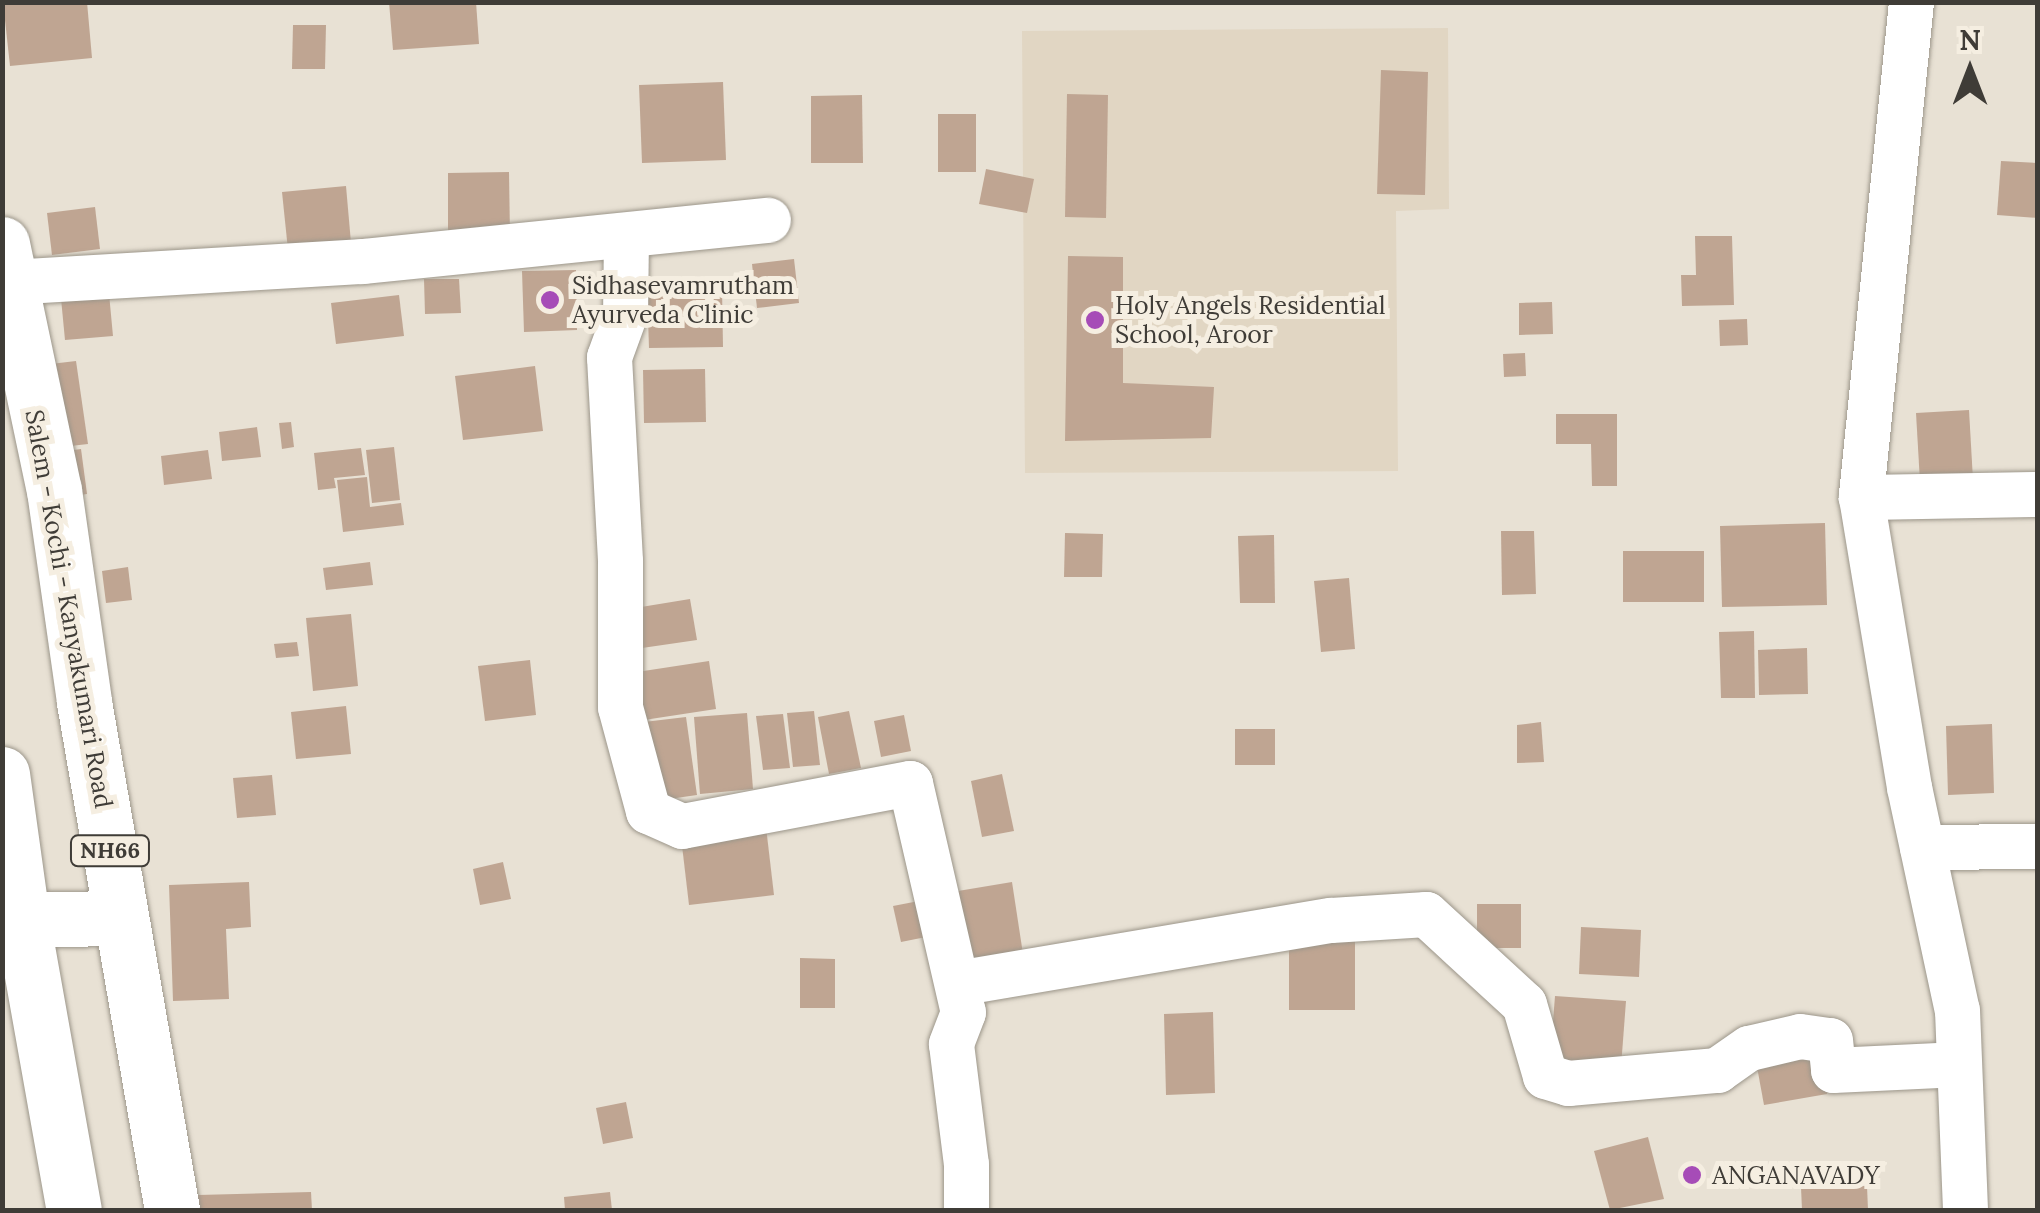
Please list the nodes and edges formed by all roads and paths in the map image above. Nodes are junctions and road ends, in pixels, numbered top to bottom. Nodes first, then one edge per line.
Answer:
1 (1911, 2) edge
2 (768, 220) dead end
3 (626, 235) junction
4 (5, 263) edge
5 (2038, 494) edge
6 (1861, 497) junction
7 (2, 774) edge
8 (2038, 846) edge
9 (1922, 847) junction
10 (121, 918) junction
11 (12, 919) edge
12 (957, 983) junction
13 (1959, 1064) junction
14 (74, 1210) edge
15 (172, 1210) edge
16 (966, 1210) edge
17 (1965, 1210) edge

1 - 6 street
2 - 3 street
3 - 4 street
3 - 12 street
4 - 10 main road, Salem - Kochi - Kanyakumari Road / NH66
5 - 6 street
6 - 9 street
7 - 11 main road
8 - 9 street
9 - 13 street
10 - 11 main road
10 - 15 main road, Salem - Kochi - Kanyakumari Road / NH66
11 - 14 main road
12 - 13 street
12 - 16 street
13 - 17 street

